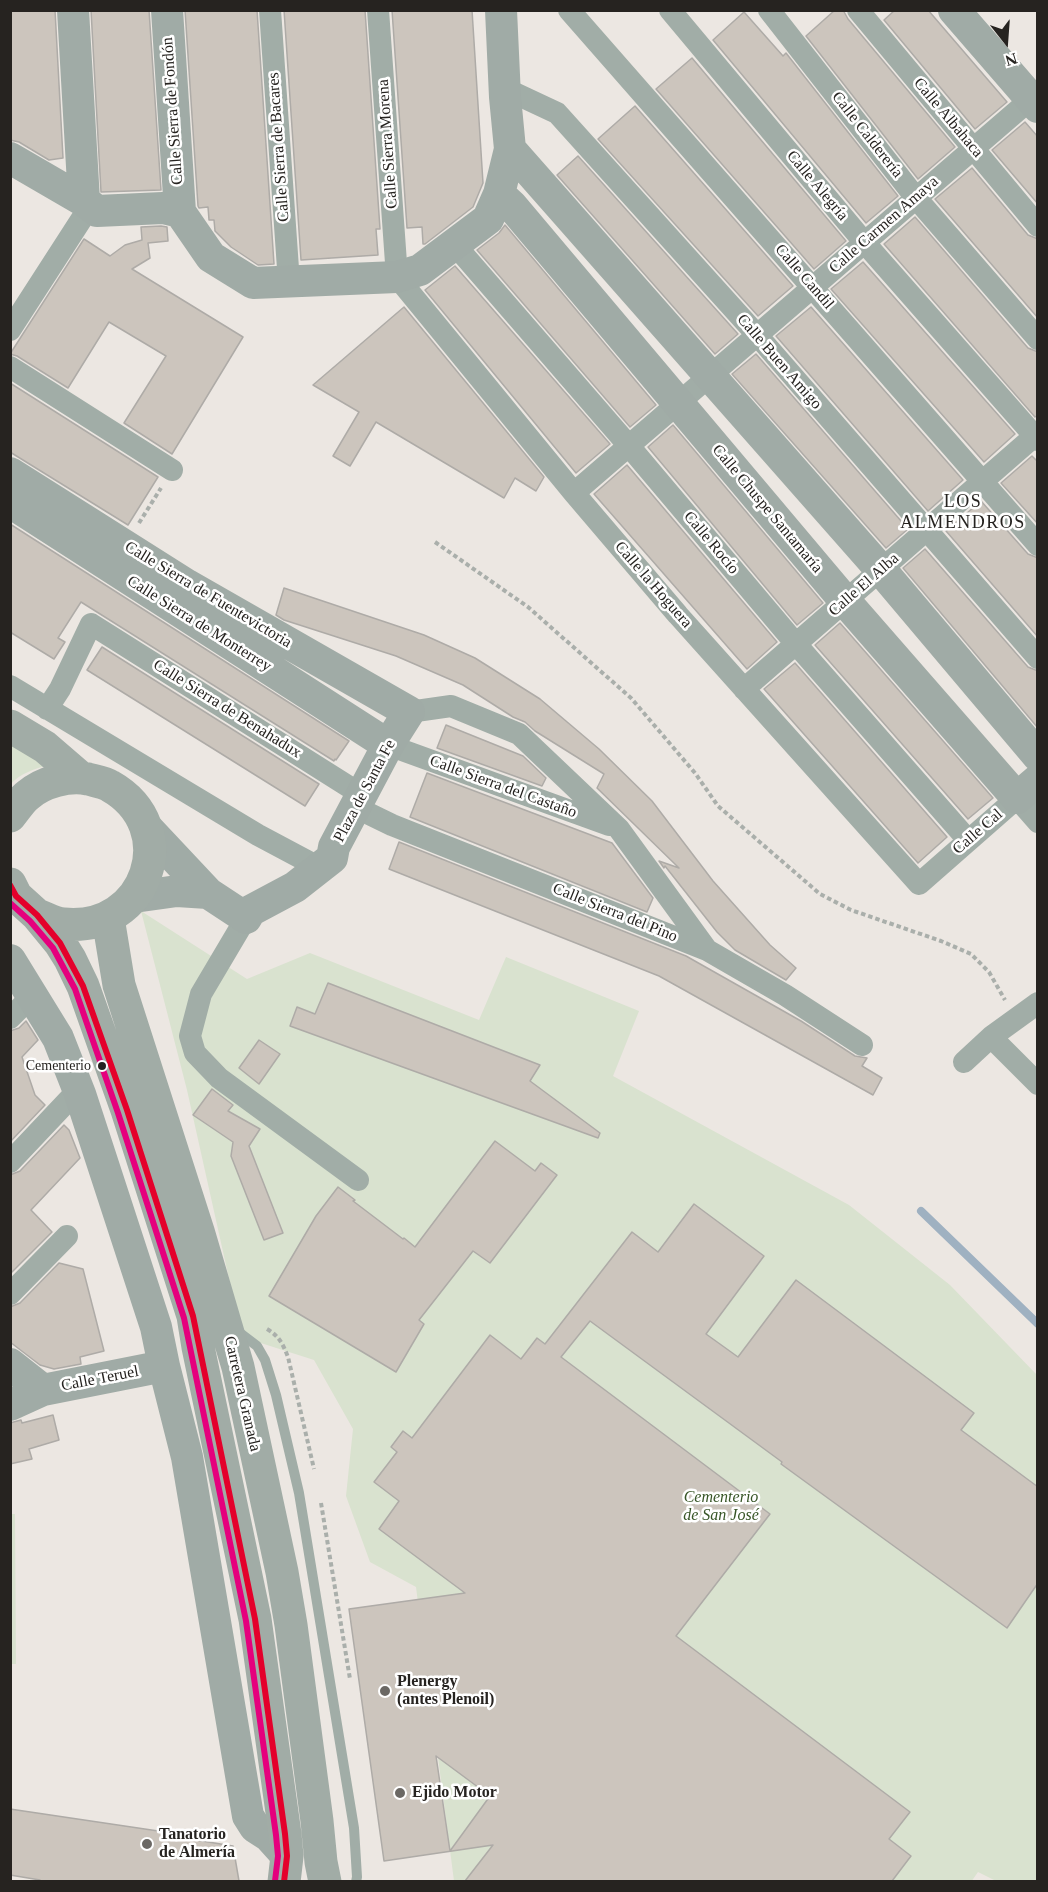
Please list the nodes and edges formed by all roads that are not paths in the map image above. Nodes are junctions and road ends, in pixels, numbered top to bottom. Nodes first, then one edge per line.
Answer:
1 (73, 10) edge
2 (166, 10) edge
3 (270, 10) edge
4 (378, 10) edge
5 (501, 10) edge
6 (569, 10) edge
7 (670, 10) edge
8 (769, 10) edge
9 (858, 10) edge
10 (954, 10) edge
11 (506, 97) junction
12 (1034, 103) edge
13 (510, 149) junction
14 (973, 149) junction
15 (10, 158) edge
16 (499, 194) junction
17 (916, 198) junction
18 (87, 203) junction
19 (180, 212) junction
20 (1038, 226) edge
21 (864, 242) junction
22 (455, 245) junction
23 (397, 277) junction
24 (289, 283) junction
25 (813, 287) junction
26 (10, 330) edge
27 (757, 335) junction
28 (1038, 339) edge
29 (10, 367) edge
30 (710, 376) junction
31 (678, 403) junction
32 (1036, 436) edge
33 (629, 446) junction
34 (172, 470) road end
35 (10, 474) edge
36 (982, 482) junction
37 (574, 493) junction
38 (10, 502) edge
39 (927, 530) junction
40 (1038, 545) edge
41 (881, 570) junction
42 (844, 601) junction
43 (796, 644) junction
44 (1038, 658) edge
45 (10, 686) edge
46 (744, 689) junction
47 (47, 709) junction
48 (409, 711) junction
49 (10, 726) edge
50 (388, 745) junction
51 (1038, 756) edge
52 (81, 778) junction
53 (1027, 789) edge
54 (359, 801) junction
55 (10, 816) edge
56 (1038, 822) edge
57 (146, 827) junction
58 (619, 829) junction
59 (968, 840) junction
60 (320, 868) junction
61 (10, 884) edge
62 (919, 884) joint
63 (208, 893) junction
64 (134, 897) junction
65 (37, 915) junction
66 (108, 918) junction
67 (246, 918) junction
68 (707, 950) junction
69 (10, 960) edge
70 (33, 995) junction
71 (1038, 1003) edge
72 (10, 1018) edge
73 (991, 1037) junction
74 (862, 1045) dead end
75 (964, 1062) dead end
76 (1038, 1084) edge
77 (78, 1090) junction
78 (10, 1162) edge
79 (358, 1180) dead end
80 (68, 1236) dead end
81 (10, 1294) edge
82 (224, 1320) junction
83 (10, 1364) edge
84 (164, 1366) junction
85 (43, 1390) junction
86 (10, 1405) edge
87 (285, 1869) edge
88 (325, 1881) edge
89 (356, 1881) edge

1 - 18 street
2 - 19 street, Calle Sierra de Fondón
3 - 24 street, Calle Sierra de Bacares
4 - 23 street, Calle Sierra Morena
5 - 11 street
6 - 25 street, Calle Candil
7 - 21 street, Calle Alegría
8 - 17 street, Calle Calderería
9 - 14 street, Calle Albahaca
10 - 12 street
11 - 13 street
11 - 27 street, Calle Buen Amigo
12 - 14 street, Calle Carmen Amaya
13 - 16 street
13 - 30 street
14 - 17 street, Calle Carmen Amaya
14 - 20 street, Calle Albahaca
15 - 18 street
16 - 22 street
16 - 31 street, Calle Chuspe Santamaría
17 - 21 street, Calle Carmen Amaya
17 - 28 street, Calle Calderería
18 - 19 street
18 - 26 street
19 - 24 street
21 - 25 street, Calle Carmen Amaya
21 - 32 street, Calle Alegría
22 - 23 street
22 - 33 street, Calle Rocío
23 - 24 street
23 - 37 street, Calle la Hoguera
25 - 27 street, Calle Carmen Amaya
25 - 36 street, Calle Candil
27 - 30 street, Calle Carmen Amaya
27 - 39 street, Calle Buen Amigo
29 - 34 street
30 - 31 street, Calle Carmen Amaya
30 - 41 street
31 - 33 street, Calle Carmen Amaya
31 - 42 street, Calle Chuspe Santamaría
32 - 36 street, Calle El Alba
33 - 37 street, Calle Carmen Amaya
33 - 43 street, Calle Rocío
35 - 48 street, Calle Sierra de Fuentevictoria
36 - 39 street, Calle El Alba
36 - 40 street, Calle Candil
37 - 46 street, Calle la Hoguera
38 - 50 street, Calle Sierra de Monterrey
39 - 41 street, Calle El Alba
39 - 44 street, Calle Buen Amigo
41 - 42 street, Calle El Alba
41 - 51 street
42 - 43 street, Calle El Alba
42 - 53 street, Calle Chuspe Santamaría
43 - 46 street, Calle El Alba
43 - 59 street, Calle Rocío
45 - 47 street
46 - 62 street, Calle la Hoguera
47 - 54 street, Calle Sierra de Benahadux
47 - 60 street
48 - 50 street, Plaza de Santa Fe
48 - 58 street
49 - 52 main road, Carretera Granada
50 - 54 street, Plaza de Santa Fe
50 - 58 street, Calle Sierra del Castaño
52 - 55 main road, Carretera Granada
52 - 57 main road, Carretera Granada
53 - 56 street, Calle Chuspe Santamaría
53 - 59 street, Calle Cal
54 - 60 street, Plaza de Santa Fe
54 - 68 street, Calle Sierra del Pino
57 - 63 street
57 - 64 main road, Carretera Granada
58 - 68 street
59 - 62 street, Calle Cal
60 - 67 street, Plaza de Santa Fe
61 - 65 main road, Carretera Granada
63 - 64 street
63 - 67 street
64 - 66 main road, Carretera Granada
65 - 66 main road, Carretera Granada
65 - 87 main road, Carretera Granada
66 - 82 main road, Carretera Granada
67 - 79 street
68 - 74 street, Calle Sierra del Pino
69 - 70 street, Carretera Granada
70 - 72 street
70 - 77 street, Carretera Granada
71 - 73 street
73 - 75 street
73 - 76 street
77 - 78 street
77 - 84 street, Carretera Granada
80 - 81 street
82 - 88 main road, Carretera Granada
82 - 89 lane
83 - 85 street, Calle Teruel
84 - 85 street, Calle Teruel
84 - 87 street, Carretera Granada
85 - 86 street

